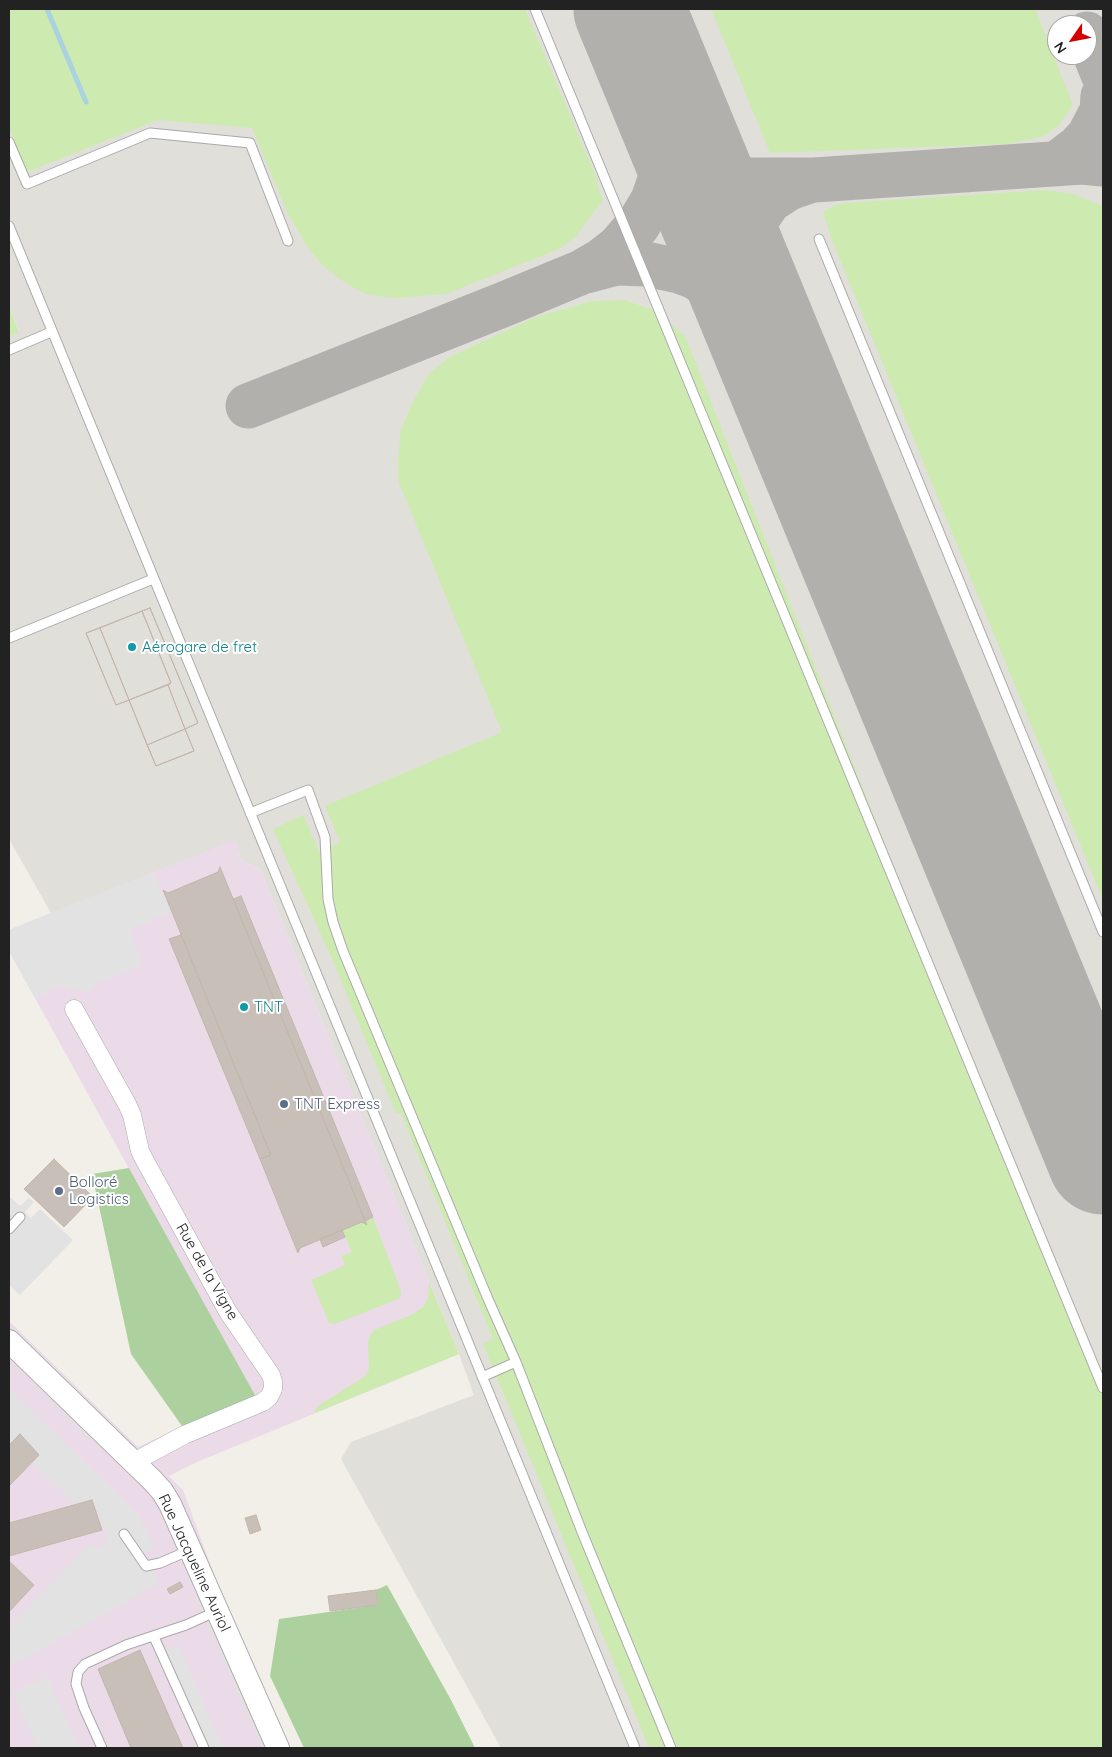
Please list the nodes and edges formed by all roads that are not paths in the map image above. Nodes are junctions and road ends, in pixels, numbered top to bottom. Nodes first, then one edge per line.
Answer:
1 (536, 9) edge
2 (9, 142) edge
3 (9, 226) edge
4 (818, 239) dead end
5 (288, 240) dead end
6 (51, 332) junction
7 (9, 350) edge
8 (153, 579) junction
9 (9, 638) edge
10 (250, 813) junction
11 (1103, 932) edge
12 (74, 1008) dead end
13 (20, 1217) dead end
14 (9, 1229) edge
15 (14, 1349) edge
16 (516, 1362) junction
17 (482, 1377) junction
18 (1103, 1388) edge
19 (134, 1462) junction
20 (124, 1534) dead end
21 (190, 1550) junction
22 (217, 1611) junction
23 (154, 1636) junction
24 (102, 1748) edge
25 (204, 1748) edge
26 (278, 1748) edge
27 (635, 1748) edge
28 (670, 1748) edge

1 - 18 lane
2 - 5 lane
3 - 6 lane
4 - 11 lane
6 - 7 lane
6 - 8 lane
8 - 9 lane
8 - 10 lane
10 - 16 lane
10 - 17 lane
12 - 19 street, Rue de la Vigne
13 - 14 lane
15 - 19 street, Rue Jacqueline Auriol
16 - 17 lane
16 - 28 lane
17 - 27 lane
19 - 21 street, Rue Jacqueline Auriol
20 - 21 lane
21 - 22 street, Rue Jacqueline Auriol
22 - 23 lane
22 - 26 street, Rue Jacqueline Auriol
23 - 24 lane
23 - 25 lane

